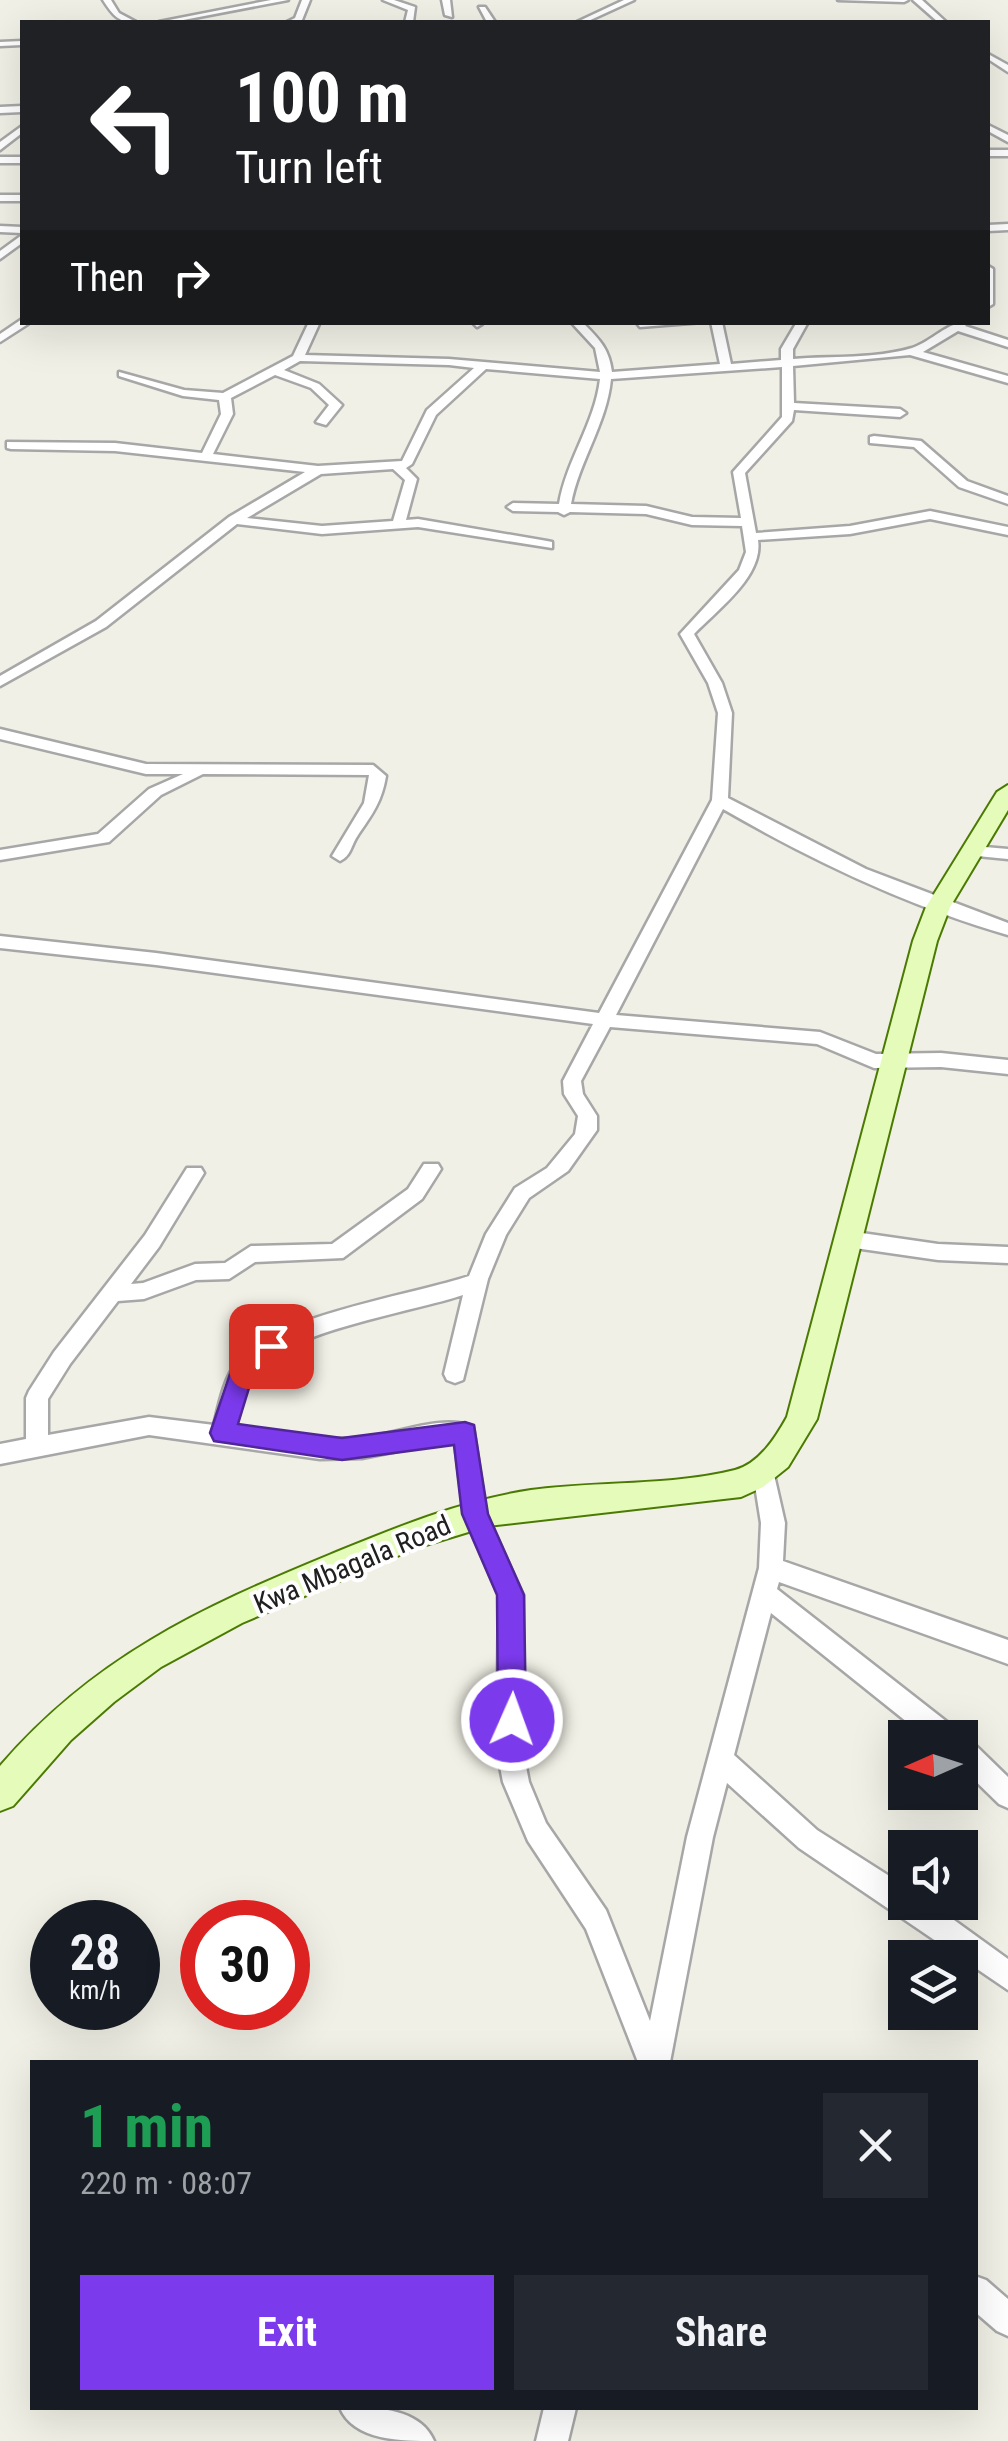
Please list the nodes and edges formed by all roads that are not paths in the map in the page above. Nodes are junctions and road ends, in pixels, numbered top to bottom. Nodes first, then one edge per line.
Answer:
1 (107, 0) edge
2 (284, 0) edge
3 (386, 0) edge
4 (446, 0) edge
5 (630, 0) edge
6 (842, 0) edge
7 (904, 0) edge
8 (917, 0) edge
9 (200, 3) dead end
10 (244, 7) junction
11 (482, 9) dead end
12 (448, 16) dead end
13 (127, 20) edge
14 (174, 20) edge
15 (409, 20) edge
16 (490, 20) edge
17 (585, 20) edge
18 (940, 20) edge
19 (20, 131) edge
20 (0, 147) edge
21 (20, 236) edge
22 (0, 256) edge
23 (314, 325) edge
24 (579, 325) edge
25 (717, 325) edge
26 (801, 325) edge
27 (961, 325) edge
28 (1008, 344) edge
29 (911, 352) junction
30 (298, 358) junction
31 (788, 362) junction
32 (482, 366) junction
33 (726, 366) junction
34 (280, 372) junction
35 (123, 374) dead end
36 (607, 376) junction
37 (1008, 380) edge
38 (224, 397) junction
39 (789, 406) junction
40 (900, 413) dead end
41 (322, 422) dead end
42 (874, 440) dead end
43 (12, 445) dead end
44 (207, 455) junction
45 (399, 468) junction
46 (318, 470) junction
47 (1008, 500) edge
48 (512, 507) dead end
49 (564, 512) junction
50 (234, 520) junction
51 (399, 522) junction
52 (750, 530) junction
53 (1008, 531) edge
54 (547, 545) dead end
55 (0, 682) edge
56 (0, 734) edge
57 (200, 772) junction
58 (1008, 792) edge
59 (720, 800) junction
60 (973, 850) junction
61 (1008, 854) edge
62 (0, 855) edge
63 (340, 856) dead end
64 (938, 907) junction
65 (1008, 929) edge
66 (0, 942) edge
67 (606, 1020) junction
68 (895, 1058) junction
69 (1008, 1067) edge
70 (431, 1169) dead end
71 (194, 1173) dead end
72 (848, 1239) junction
73 (1008, 1255) edge
74 (477, 1282) junction
75 (114, 1293) junction
76 (455, 1374) dead end
77 (222, 1433) junction
78 (37, 1445) junction
79 (0, 1454) edge
80 (764, 1472) junction
81 (475, 1514) junction
82 (767, 1580) junction
83 (1008, 1652) edge
84 (926, 1720) edge
85 (719, 1758) junction
86 (978, 1766) edge
87 (0, 1793) edge
88 (1008, 1795) edge
89 (888, 1891) edge
90 (930, 1920) edge
91 (1008, 1976) edge
92 (653, 2060) edge
93 (654, 2060) edge
94 (978, 2294) edge
95 (1008, 2320) edge
96 (360, 2410) edge
97 (560, 2410) edge
98 (418, 2441) edge
99 (552, 2441) edge

1 - 13 street
2 - 10 street
3 - 15 street
4 - 12 street
5 - 17 street
6 - 7 street
8 - 18 street
9 - 10 street
10 - 14 street
11 - 16 street
19 - 20 street
21 - 22 street
23 - 30 street
24 - 36 street
25 - 33 street
26 - 31 street
27 - 28 street
27 - 29 street
29 - 31 street
29 - 37 street
30 - 32 street
30 - 34 street
31 - 33 street
31 - 39 street
32 - 36 street
32 - 45 street
33 - 36 street
34 - 38 street
34 - 41 street
35 - 38 street
36 - 49 street
38 - 44 street
39 - 40 street
39 - 52 street
42 - 47 street
43 - 44 street
44 - 46 street
45 - 46 street
45 - 51 street
46 - 50 street
48 - 49 street
49 - 52 street
50 - 51 street
50 - 55 street
51 - 54 street
52 - 53 street
52 - 59 street
56 - 57 street
57 - 62 street
57 - 63 street
58 - 60 street
59 - 64 street
59 - 67 street
60 - 61 street
60 - 64 street
64 - 65 street
64 - 68 street
66 - 67 street
67 - 68 street
67 - 74 street
68 - 69 street
68 - 72 street
70 - 75 street
71 - 75 street
72 - 73 street
72 - 80 street
74 - 76 street
74 - 77 street
75 - 78 street
77 - 78 street
77 - 81 street
78 - 79 street
80 - 81 street, Kwa Mbagala Road
80 - 82 street
81 - 87 street, Kwa Mbagala Road
81 - 92 street
82 - 83 street
82 - 84 street
82 - 85 street
85 - 89 street
85 - 93 street
86 - 88 street
90 - 91 street
94 - 95 street
96 - 98 street
97 - 99 street

